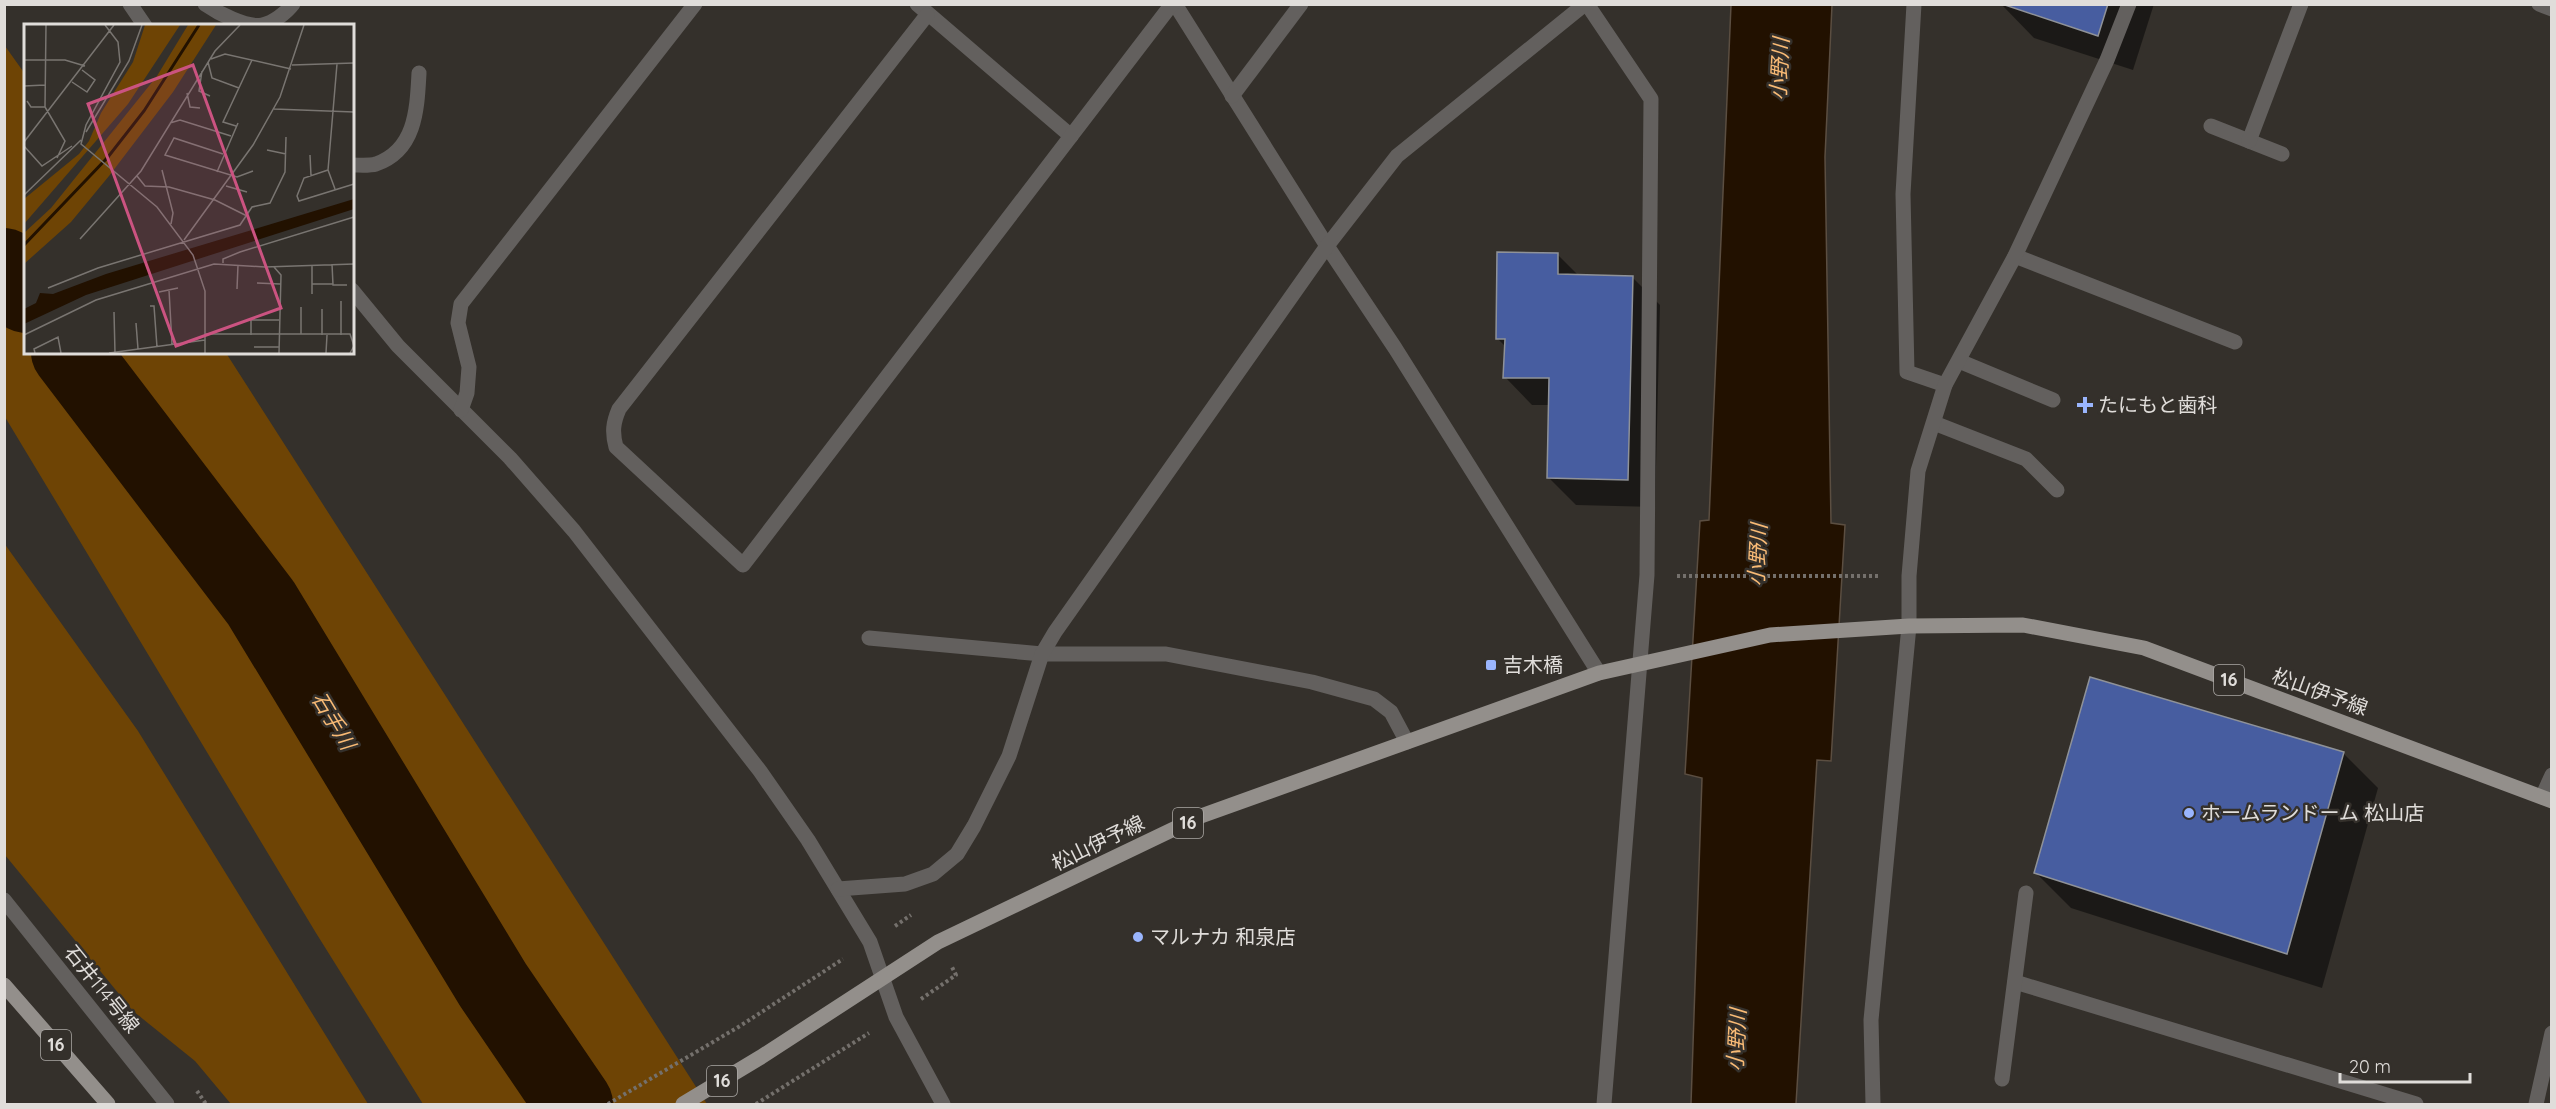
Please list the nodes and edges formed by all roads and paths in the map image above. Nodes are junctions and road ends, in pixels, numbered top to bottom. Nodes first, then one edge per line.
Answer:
1 (130, 4) edge
2 (205, 4) edge
3 (293, 4) edge
4 (695, 4) edge
5 (1174, 4) edge
6 (1301, 4) edge
7 (1586, 4) edge
8 (1914, 4) edge
9 (2128, 4) edge
10 (2301, 4) edge
11 (2539, 4) edge
12 (2552, 9) edge
13 (922, 10) edge
14 (144, 24) edge
15 (254, 24) edge
16 (264, 24) edge
17 (419, 73) dead end
18 (1232, 96) junction
19 (2211, 126) dead end
20 (1071, 136) junction
21 (2249, 141) junction
22 (2282, 154) dead end
23 (354, 165) edge
24 (1327, 246) junction
25 (2015, 256) junction
26 (354, 292) edge
27 (2235, 342) dead end
28 (1959, 361) junction
29 (1945, 385) junction
30 (2053, 400) dead end
31 (461, 410) junction
32 (1934, 423) junction
33 (2057, 490) dead end
34 (1668, 576) dead end
35 (1881, 576) dead end
36 (1909, 626) junction
37 (869, 638) dead end
38 (1042, 654) junction
39 (1644, 662) junction
40 (1599, 673) junction
41 (1407, 742) junction
42 (2552, 775) edge
43 (2547, 799) edge
44 (838, 889) junction
45 (2026, 893) dead end
46 (4, 900) edge
47 (919, 909) dead end
48 (870, 942) junction
49 (882, 980) junction
50 (2014, 982) junction
51 (4, 985) edge
52 (2552, 1032) edge
53 (2002, 1079) dead end
54 (783, 1088) dead end
55 (108, 1104) edge
56 (167, 1104) edge
57 (608, 1104) edge
58 (683, 1104) edge
59 (756, 1104) edge
60 (943, 1104) edge
61 (1604, 1104) edge
62 (1873, 1104) edge
63 (2415, 1104) edge
64 (2536, 1104) edge

1 - 14 street
2 - 15 street
3 - 16 street
4 - 31 street
5 - 18 street
5 - 20 street
6 - 18 street
7 - 24 street
7 - 39 street
8 - 29 street
9 - 25 street
10 - 21 street
11 - 12 street
13 - 20 street
13 - 20 street
17 - 23 street
18 - 24 street
19 - 21 street
21 - 22 street
24 - 38 street
24 - 40 street
25 - 27 street
25 - 28 street
26 - 31 street
28 - 29 street
28 - 30 street
29 - 32 street
31 - 44 street
32 - 33 street
32 - 36 street
34 - 35 path
36 - 39 main road, 松山伊予線 / 16
36 - 43 main road, 松山伊予線 / 16
36 - 62 street
37 - 38 street
38 - 41 street
38 - 44 street
39 - 40 main road, 松山伊予線 / 16
39 - 61 street
40 - 41 main road, 松山伊予線 / 16
41 - 49 main road, 松山伊予線 / 16
42 - 43 street
44 - 48 street
45 - 50 street
46 - 56 street, 石井114号線
47 - 48 path
48 - 49 street
48 - 57 path
49 - 58 main road, 松山伊予線 / 16
49 - 60 street
50 - 53 street
50 - 63 street
51 - 55 main road, 16
52 - 64 street
54 - 59 path

